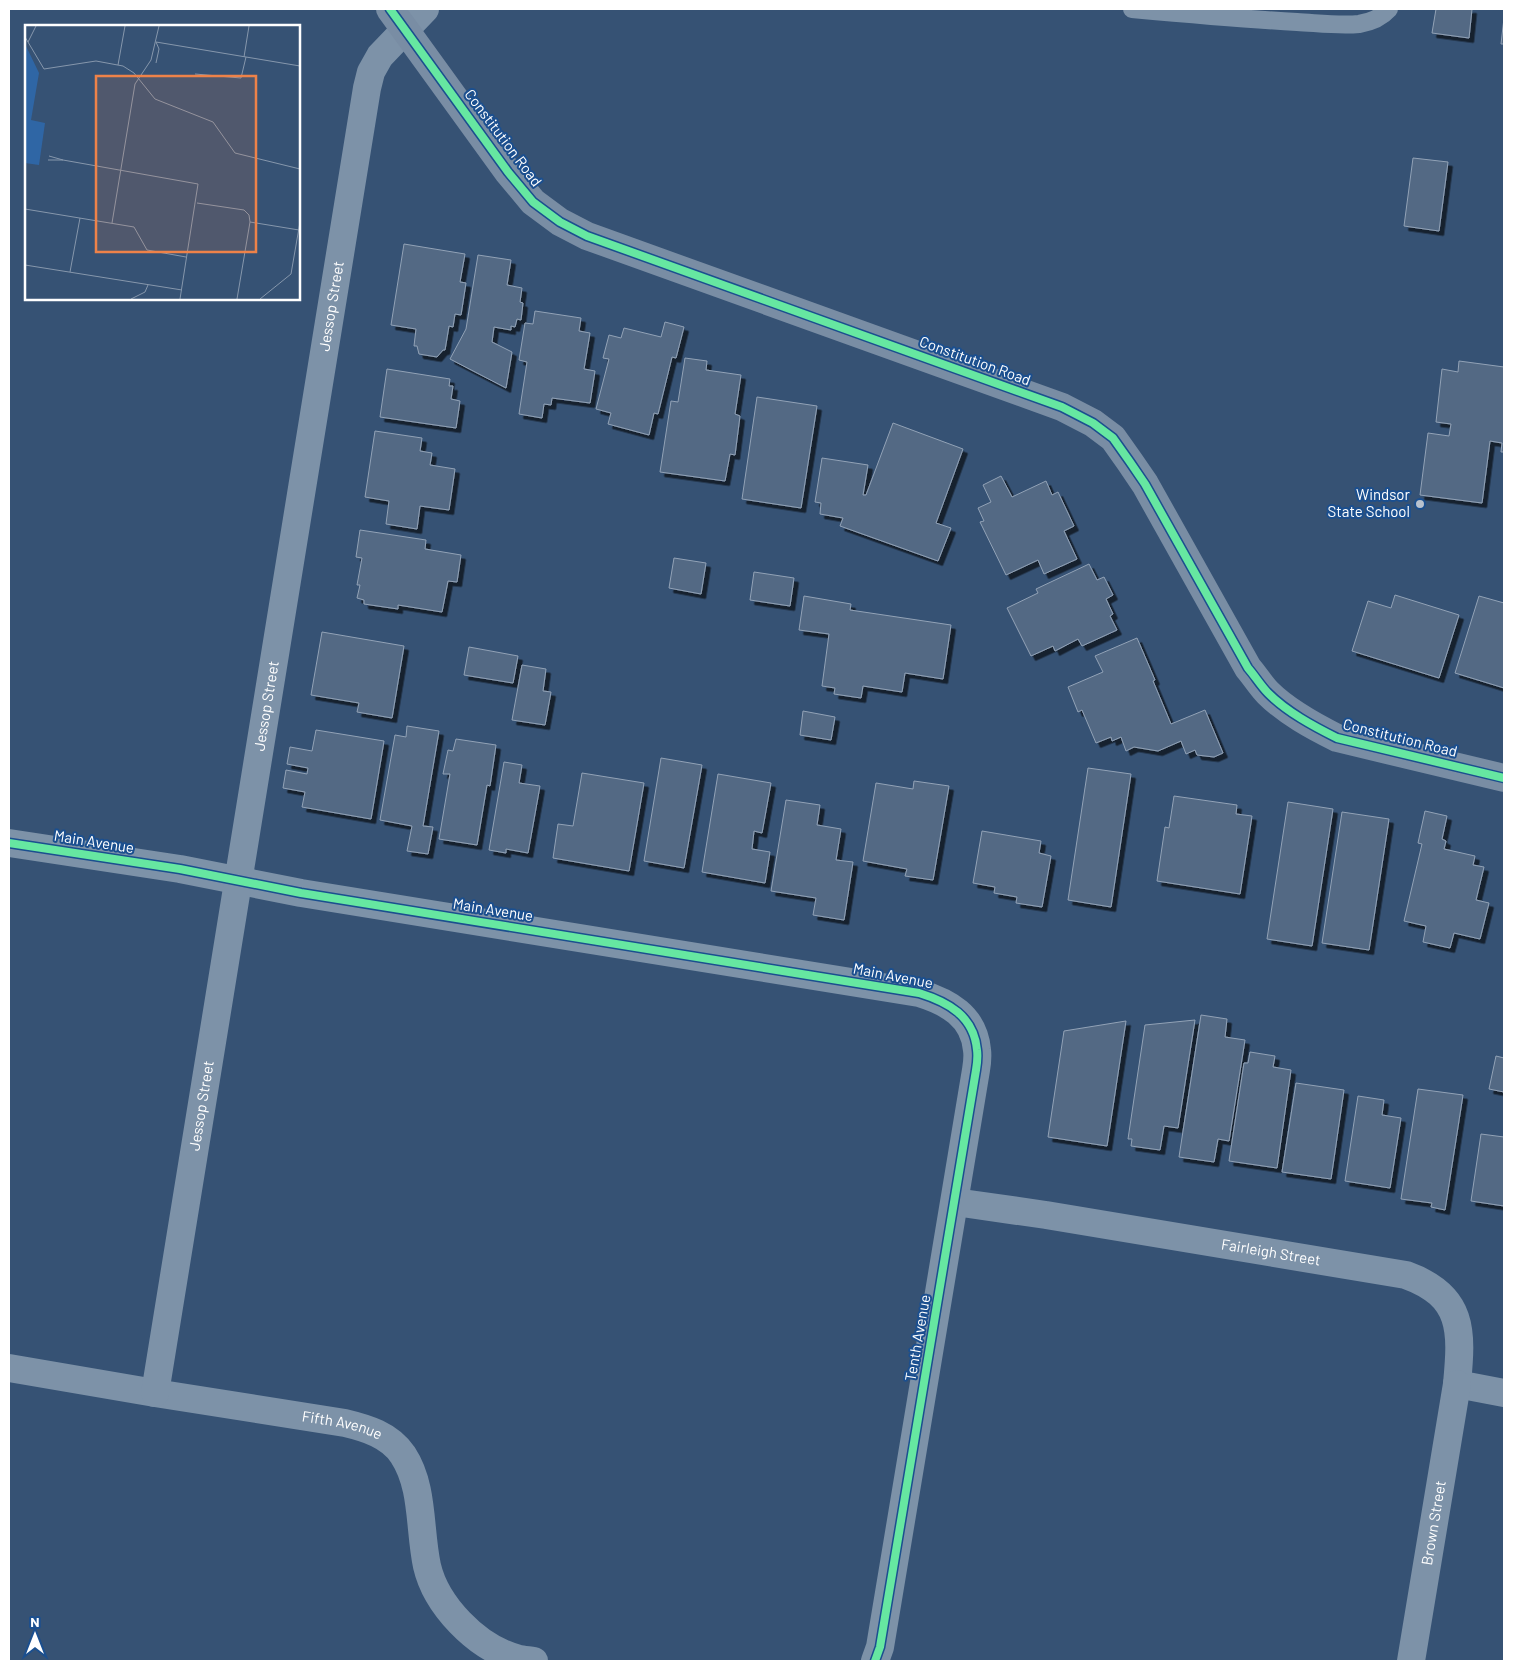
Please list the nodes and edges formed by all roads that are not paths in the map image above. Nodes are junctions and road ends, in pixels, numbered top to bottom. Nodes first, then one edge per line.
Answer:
1 (425, 9) edge
2 (1132, 9) edge
3 (1389, 9) edge
4 (398, 19) edge
5 (1504, 778) edge
6 (9, 843) edge
7 (239, 881) junction
8 (967, 1020) joint
9 (955, 1202) junction
10 (9, 1368) edge
11 (1457, 1384) junction
12 (155, 1393) junction
13 (1504, 1393) edge
14 (534, 1661) edge
15 (875, 1661) edge
16 (1411, 1661) edge

1 - 4 street, Jessop Street
2 - 3 lane
4 - 5 street, Constitution Road
4 - 7 street, Jessop Street
6 - 7 street, Main Avenue
7 - 8 street, Main Avenue
7 - 12 street, Jessop Street
8 - 9 street, Tenth Avenue
9 - 11 street, Fairleigh Street
9 - 15 street, Tenth Avenue
10 - 12 street, Fifth Avenue
11 - 13 street
11 - 16 street, Brown Street
12 - 14 street, Fifth Avenue

